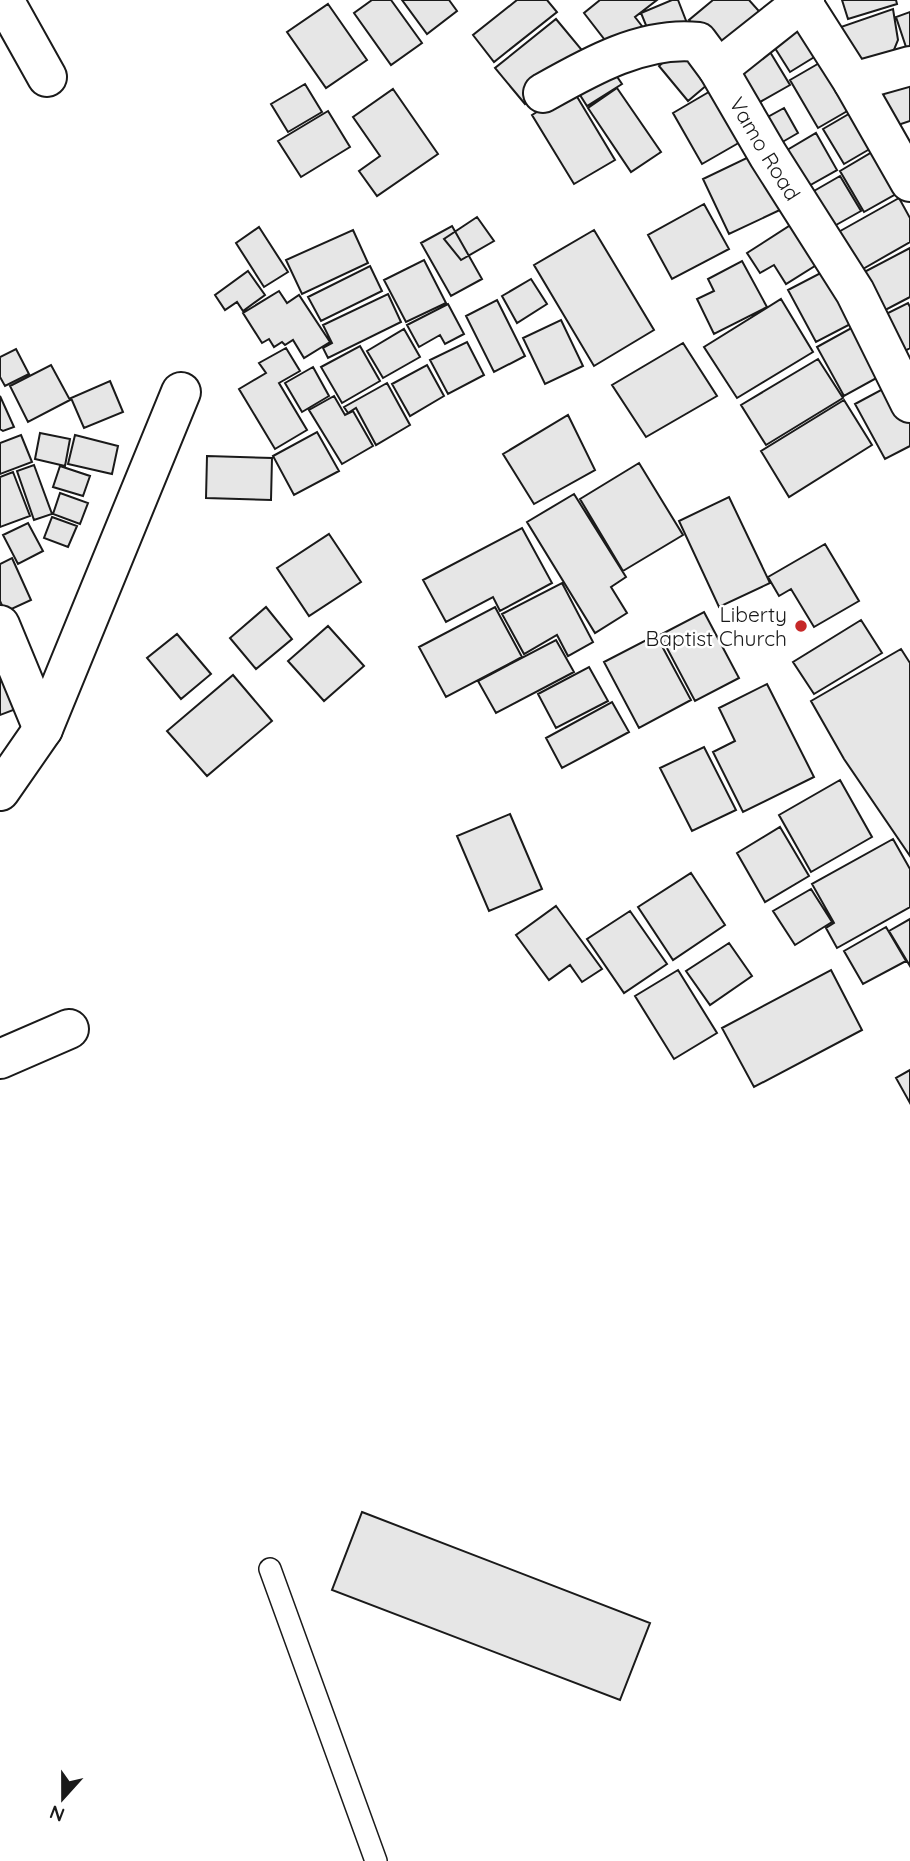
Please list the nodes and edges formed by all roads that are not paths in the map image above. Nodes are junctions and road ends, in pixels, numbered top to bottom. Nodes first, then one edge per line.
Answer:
1 (4, 0) edge
2 (803, 1) edge
3 (910, 66) edge
4 (719, 69) junction
5 (47, 77) dead end
6 (853, 82) junction
7 (543, 93) dead end
8 (910, 182) edge
9 (901, 364) edge
10 (181, 392) dead end
11 (910, 403) edge
12 (0, 625) edge
13 (43, 729) junction
14 (0, 791) edge
15 (69, 1029) dead end
16 (0, 1059) edge
17 (270, 1569) dead end
18 (376, 1861) edge

1 - 5 street
2 - 4 street
2 - 6 street
3 - 6 street
4 - 7 street, Vamo Road
4 - 9 street, Vamo Road
6 - 8 street
9 - 11 street, Vamo Road
10 - 13 street
12 - 13 street
13 - 14 street
15 - 16 street
17 - 18 lane

